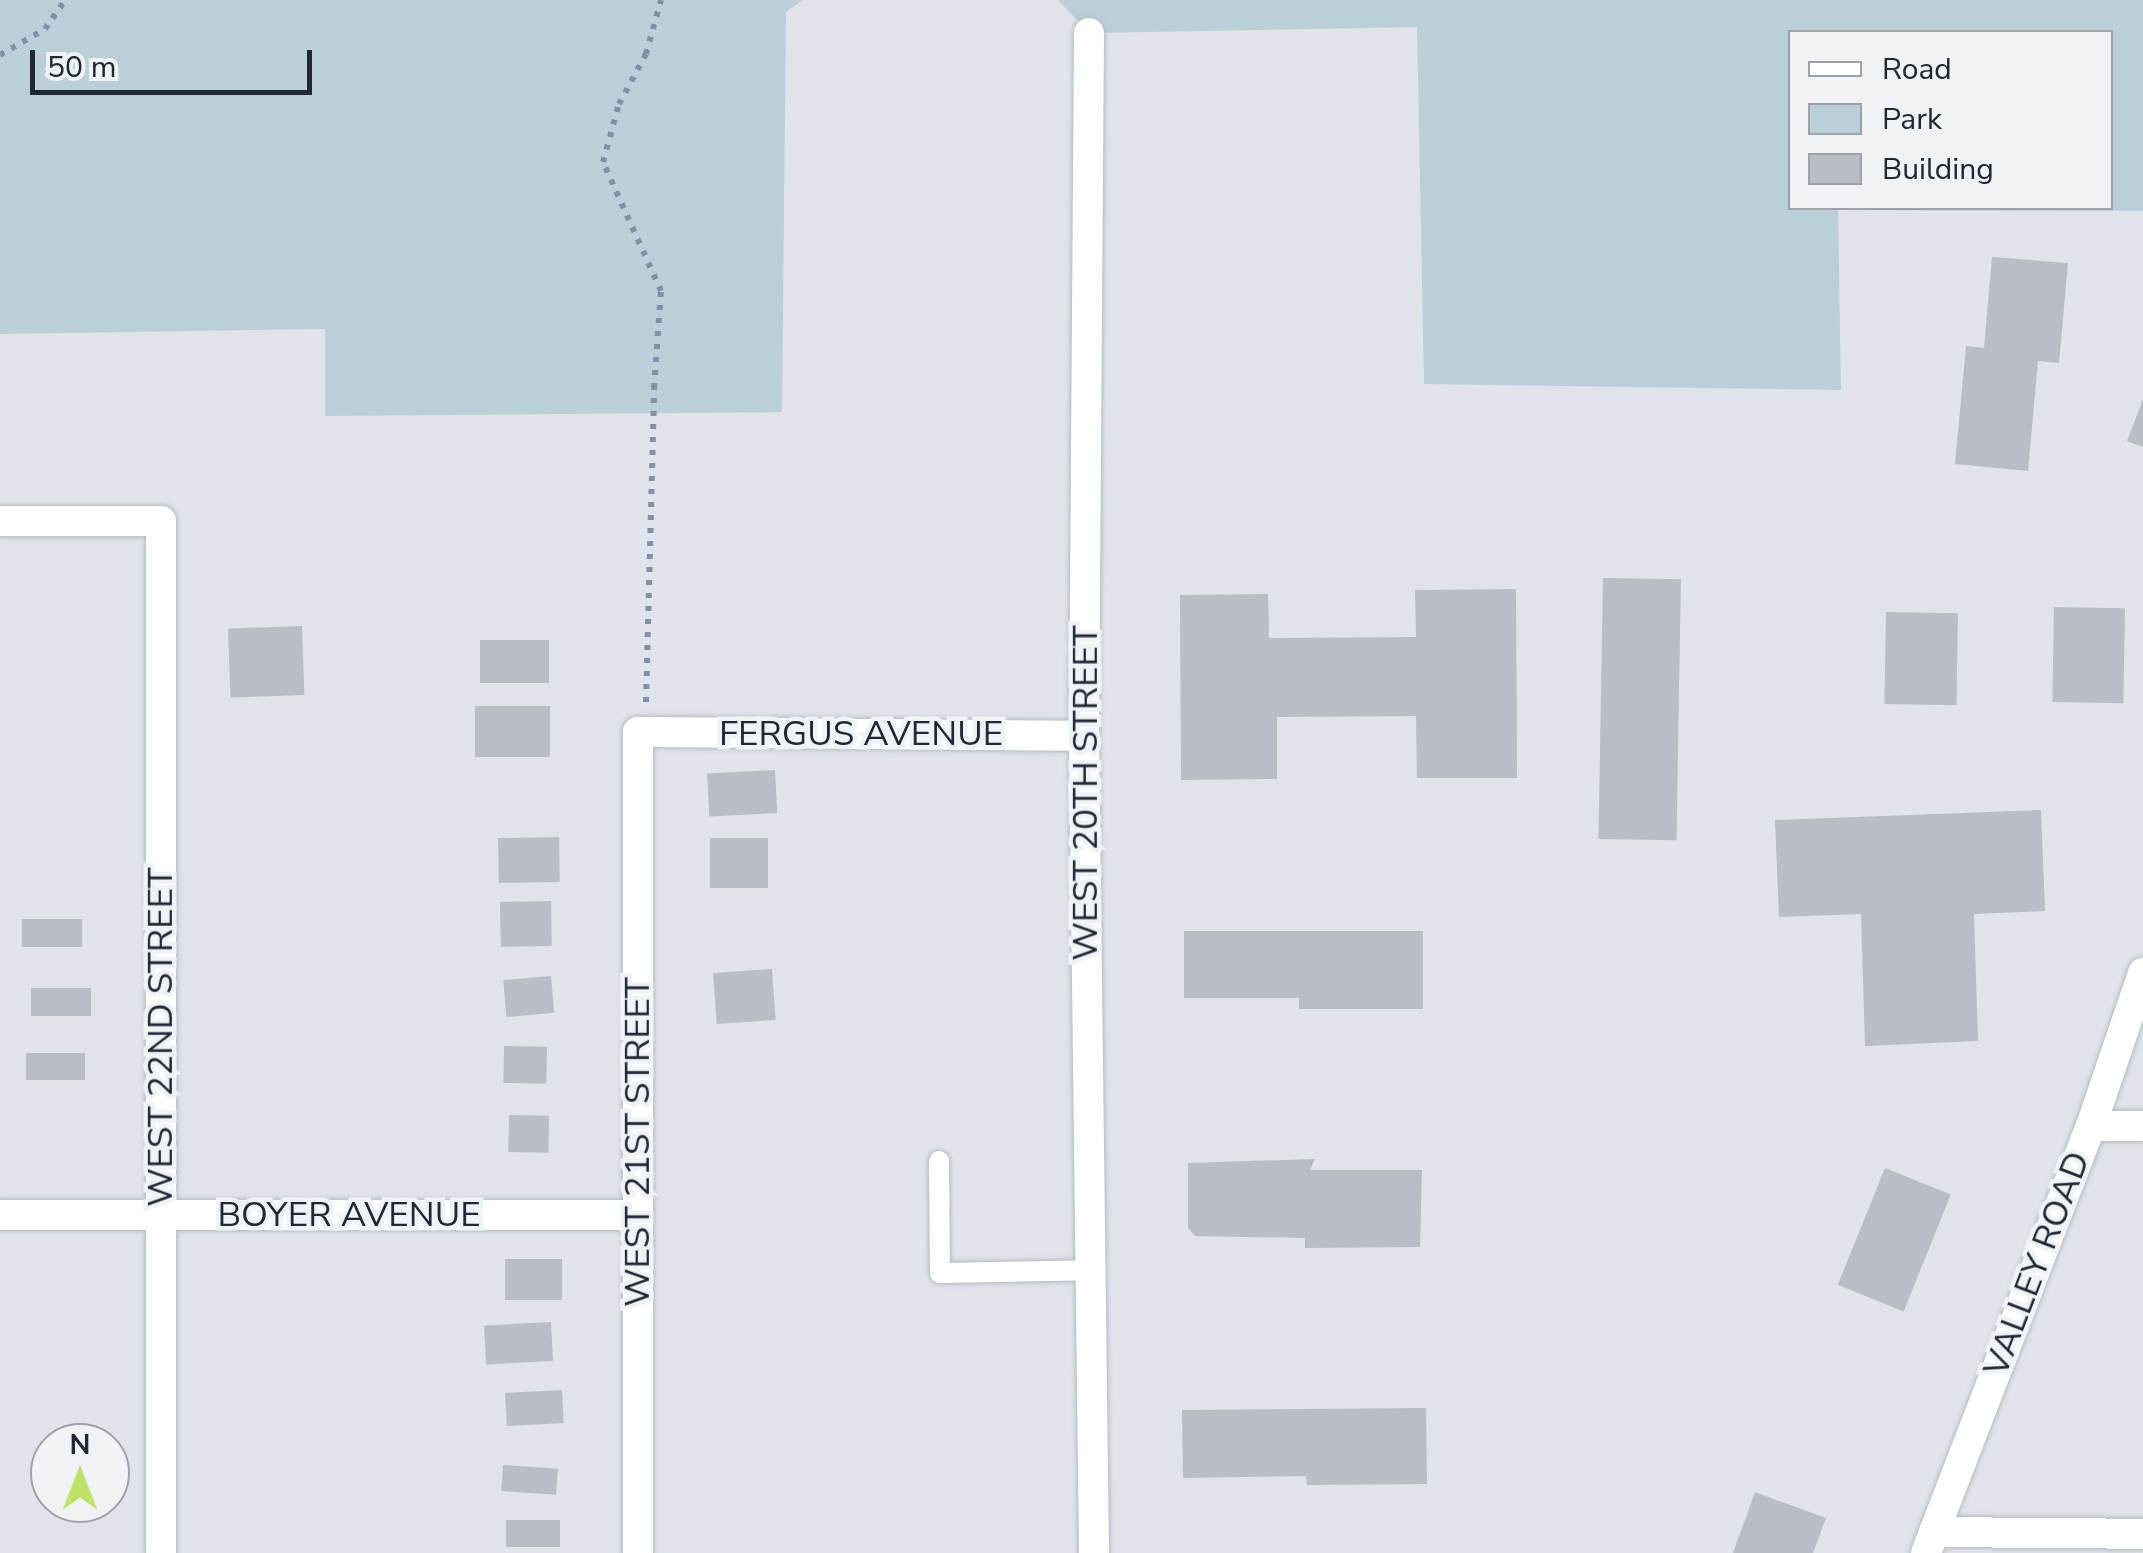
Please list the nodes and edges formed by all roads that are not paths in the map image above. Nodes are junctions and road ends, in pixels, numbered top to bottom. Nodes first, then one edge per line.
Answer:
1 (1089, 33) dead end
2 (0, 521) edge
3 (638, 732) joint
4 (1084, 736) junction
5 (2143, 973) edge
6 (2090, 1126) junction
7 (2143, 1126) edge
8 (939, 1161) dead end
9 (0, 1216) edge
10 (161, 1216) junction
11 (638, 1216) junction
12 (1091, 1270) junction
13 (2143, 1534) edge
14 (1930, 1543) edge
15 (160, 1553) edge
16 (638, 1553) edge
17 (1094, 1553) edge

1 - 4 street, WEST 20TH STREET
2 - 10 street, WEST 22ND STREET
3 - 4 street, FERGUS AVENUE
3 - 11 street, WEST 21ST STREET
4 - 12 street, WEST 20TH STREET
5 - 6 street, VALLEY ROAD
6 - 7 street
6 - 14 street, VALLEY ROAD
8 - 12 lane
9 - 10 street, BOYER AVENUE
10 - 11 street, BOYER AVENUE
10 - 15 street, WEST 22ND STREET
11 - 16 street, WEST 21ST STREET
12 - 17 street, WEST 20TH STREET
13 - 14 street

